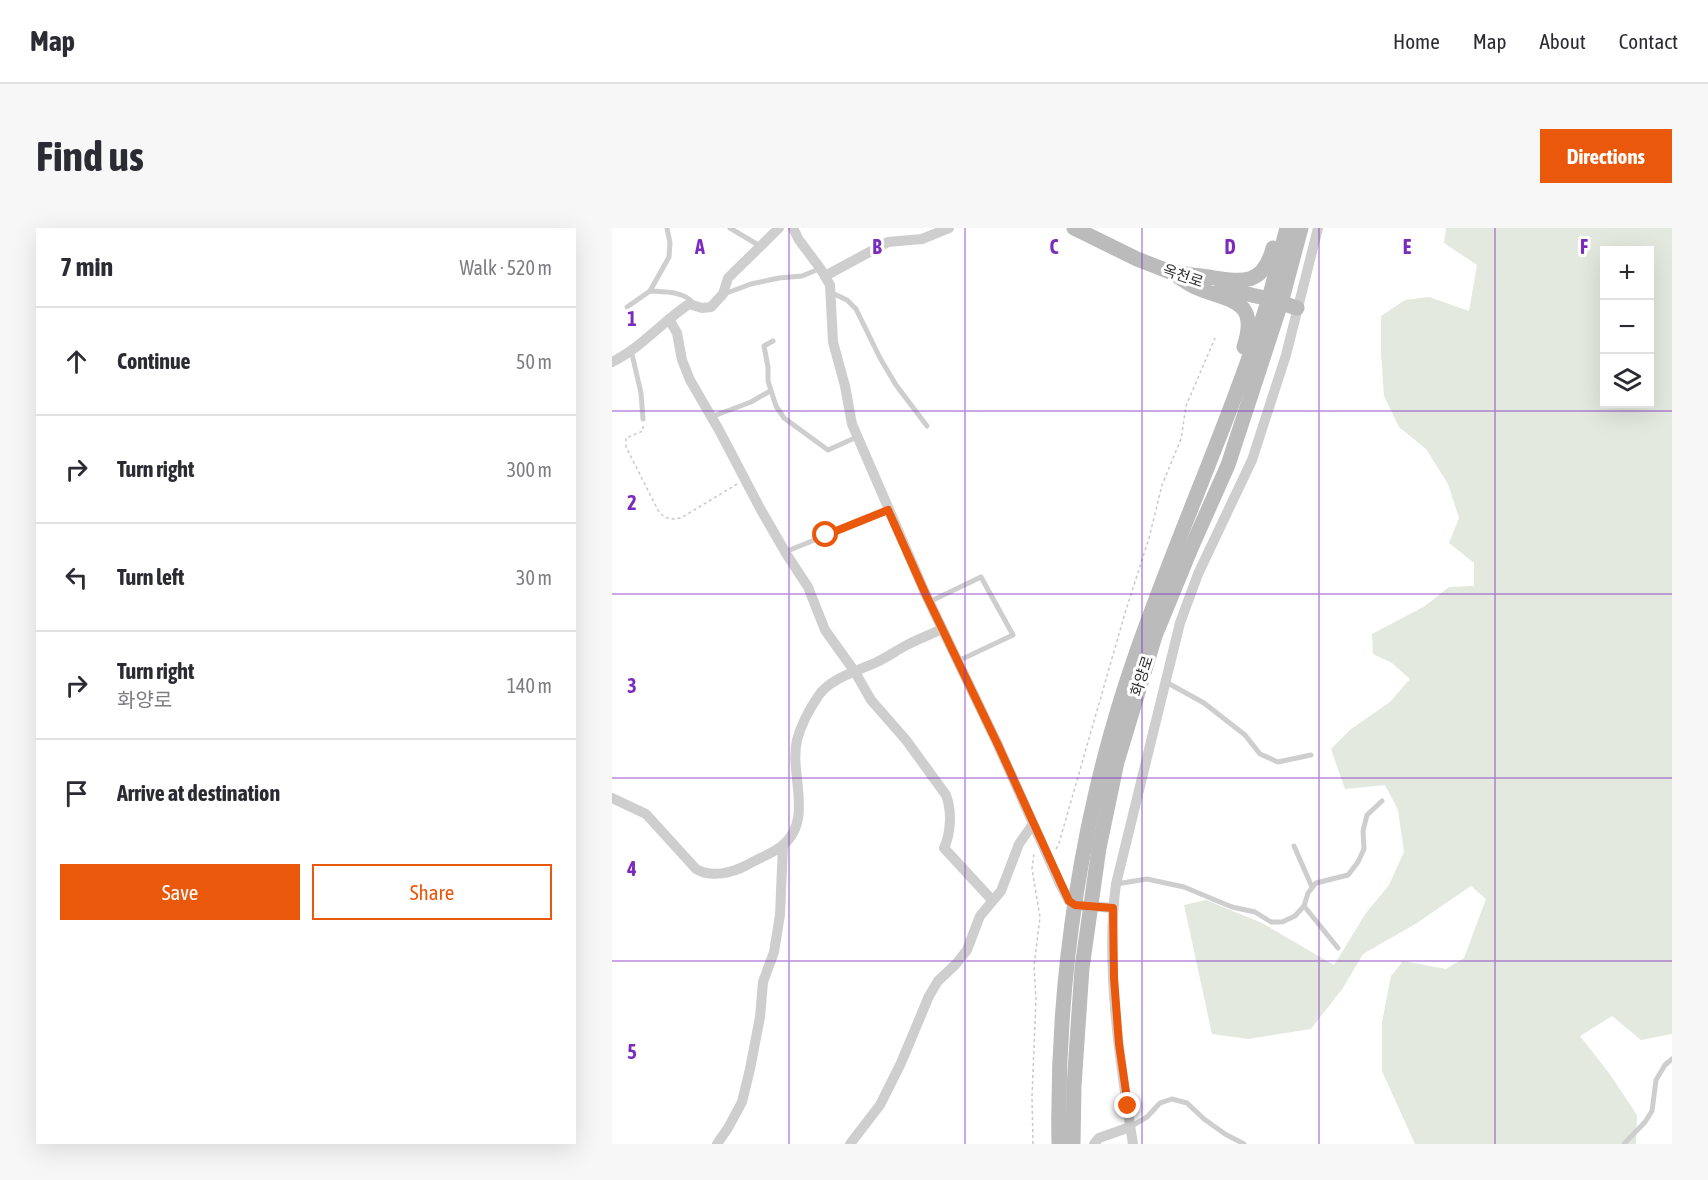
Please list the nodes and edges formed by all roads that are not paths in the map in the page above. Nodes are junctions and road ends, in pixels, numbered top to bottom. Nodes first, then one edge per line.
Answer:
1 (667, 228) edge
2 (730, 228) edge
3 (779, 228) edge
4 (793, 228) edge
5 (949, 228) edge
6 (1074, 228) edge
7 (1278, 228) edge
8 (1287, 228) edge
9 (1301, 228) edge
10 (1318, 228) edge
11 (760, 246) junction
12 (823, 272) junction
13 (1170, 273) junction
14 (650, 291) junction
15 (830, 292) junction
16 (723, 294) junction
17 (1275, 301) junction
18 (697, 306) junction
19 (627, 307) dead end
20 (1297, 308) junction
21 (669, 319) junction
22 (773, 341) dead end
23 (632, 350) junction
24 (612, 362) edge
25 (770, 392) junction
26 (711, 417) junction
27 (643, 419) road end
28 (927, 426) dead end
29 (1220, 433) junction
30 (857, 437) junction
31 (888, 510) junction
32 (785, 552) junction
33 (929, 602) junction
34 (942, 629) junction
35 (958, 661) junction
36 (855, 672) junction
37 (1166, 682) junction
38 (1311, 755) dead end
39 (612, 798) edge
40 (1382, 801) dead end
41 (1033, 824) junction
42 (783, 845) junction
43 (1294, 846) dead end
44 (1116, 884) junction
45 (1312, 887) junction
46 (993, 900) junction
47 (1082, 906) junction
48 (1304, 906) junction
49 (1113, 908) junction
50 (1338, 948) dead end
51 (1672, 1059) edge
52 (1130, 1127) junction
53 (717, 1144) edge
54 (850, 1144) edge
55 (1059, 1144) edge
56 (1073, 1144) edge
57 (1094, 1144) edge
58 (1133, 1144) edge
59 (1244, 1144) edge
60 (1624, 1144) edge

1 - 14 lane
2 - 11 lane
3 - 11 street
4 - 12 street
5 - 12 street
6 - 13 main road, 옥천로
7 - 13 main road
8 - 17 main road, 화양로
9 - 17 main road, 화양로
10 - 20 street, 화양로
11 - 16 street
12 - 15 street
12 - 16 lane
13 - 17 main road, 옥천로
13 - 29 main road
14 - 18 lane
14 - 19 lane
15 - 28 lane
15 - 30 street
16 - 18 street
17 - 20 main road, 옥천로
17 - 29 main road, 화양로
17 - 47 main road, 화양로
18 - 21 street
20 - 37 street, 화양로
21 - 23 street
21 - 26 street
22 - 25 lane
23 - 24 street
23 - 27 lane
25 - 26 lane
25 - 30 lane
26 - 32 street
29 - 47 main road, 화양로
30 - 31 street
31 - 32 lane
31 - 33 street
32 - 36 street
33 - 34 street
33 - 35 lane
34 - 35 street
34 - 36 street
35 - 41 street
36 - 42 street
36 - 46 street
37 - 38 lane
37 - 44 street, 화양로
39 - 42 street
40 - 45 lane
41 - 46 street
41 - 47 street
42 - 53 street
43 - 45 lane
44 - 48 lane
44 - 49 street, 화양로
45 - 48 lane
46 - 54 street
47 - 49 street
47 - 55 main road, 화양로
47 - 56 main road, 화양로
48 - 50 lane
49 - 52 street, 화양로
51 - 60 lane
52 - 57 street
52 - 58 street, 화양로
52 - 59 lane

